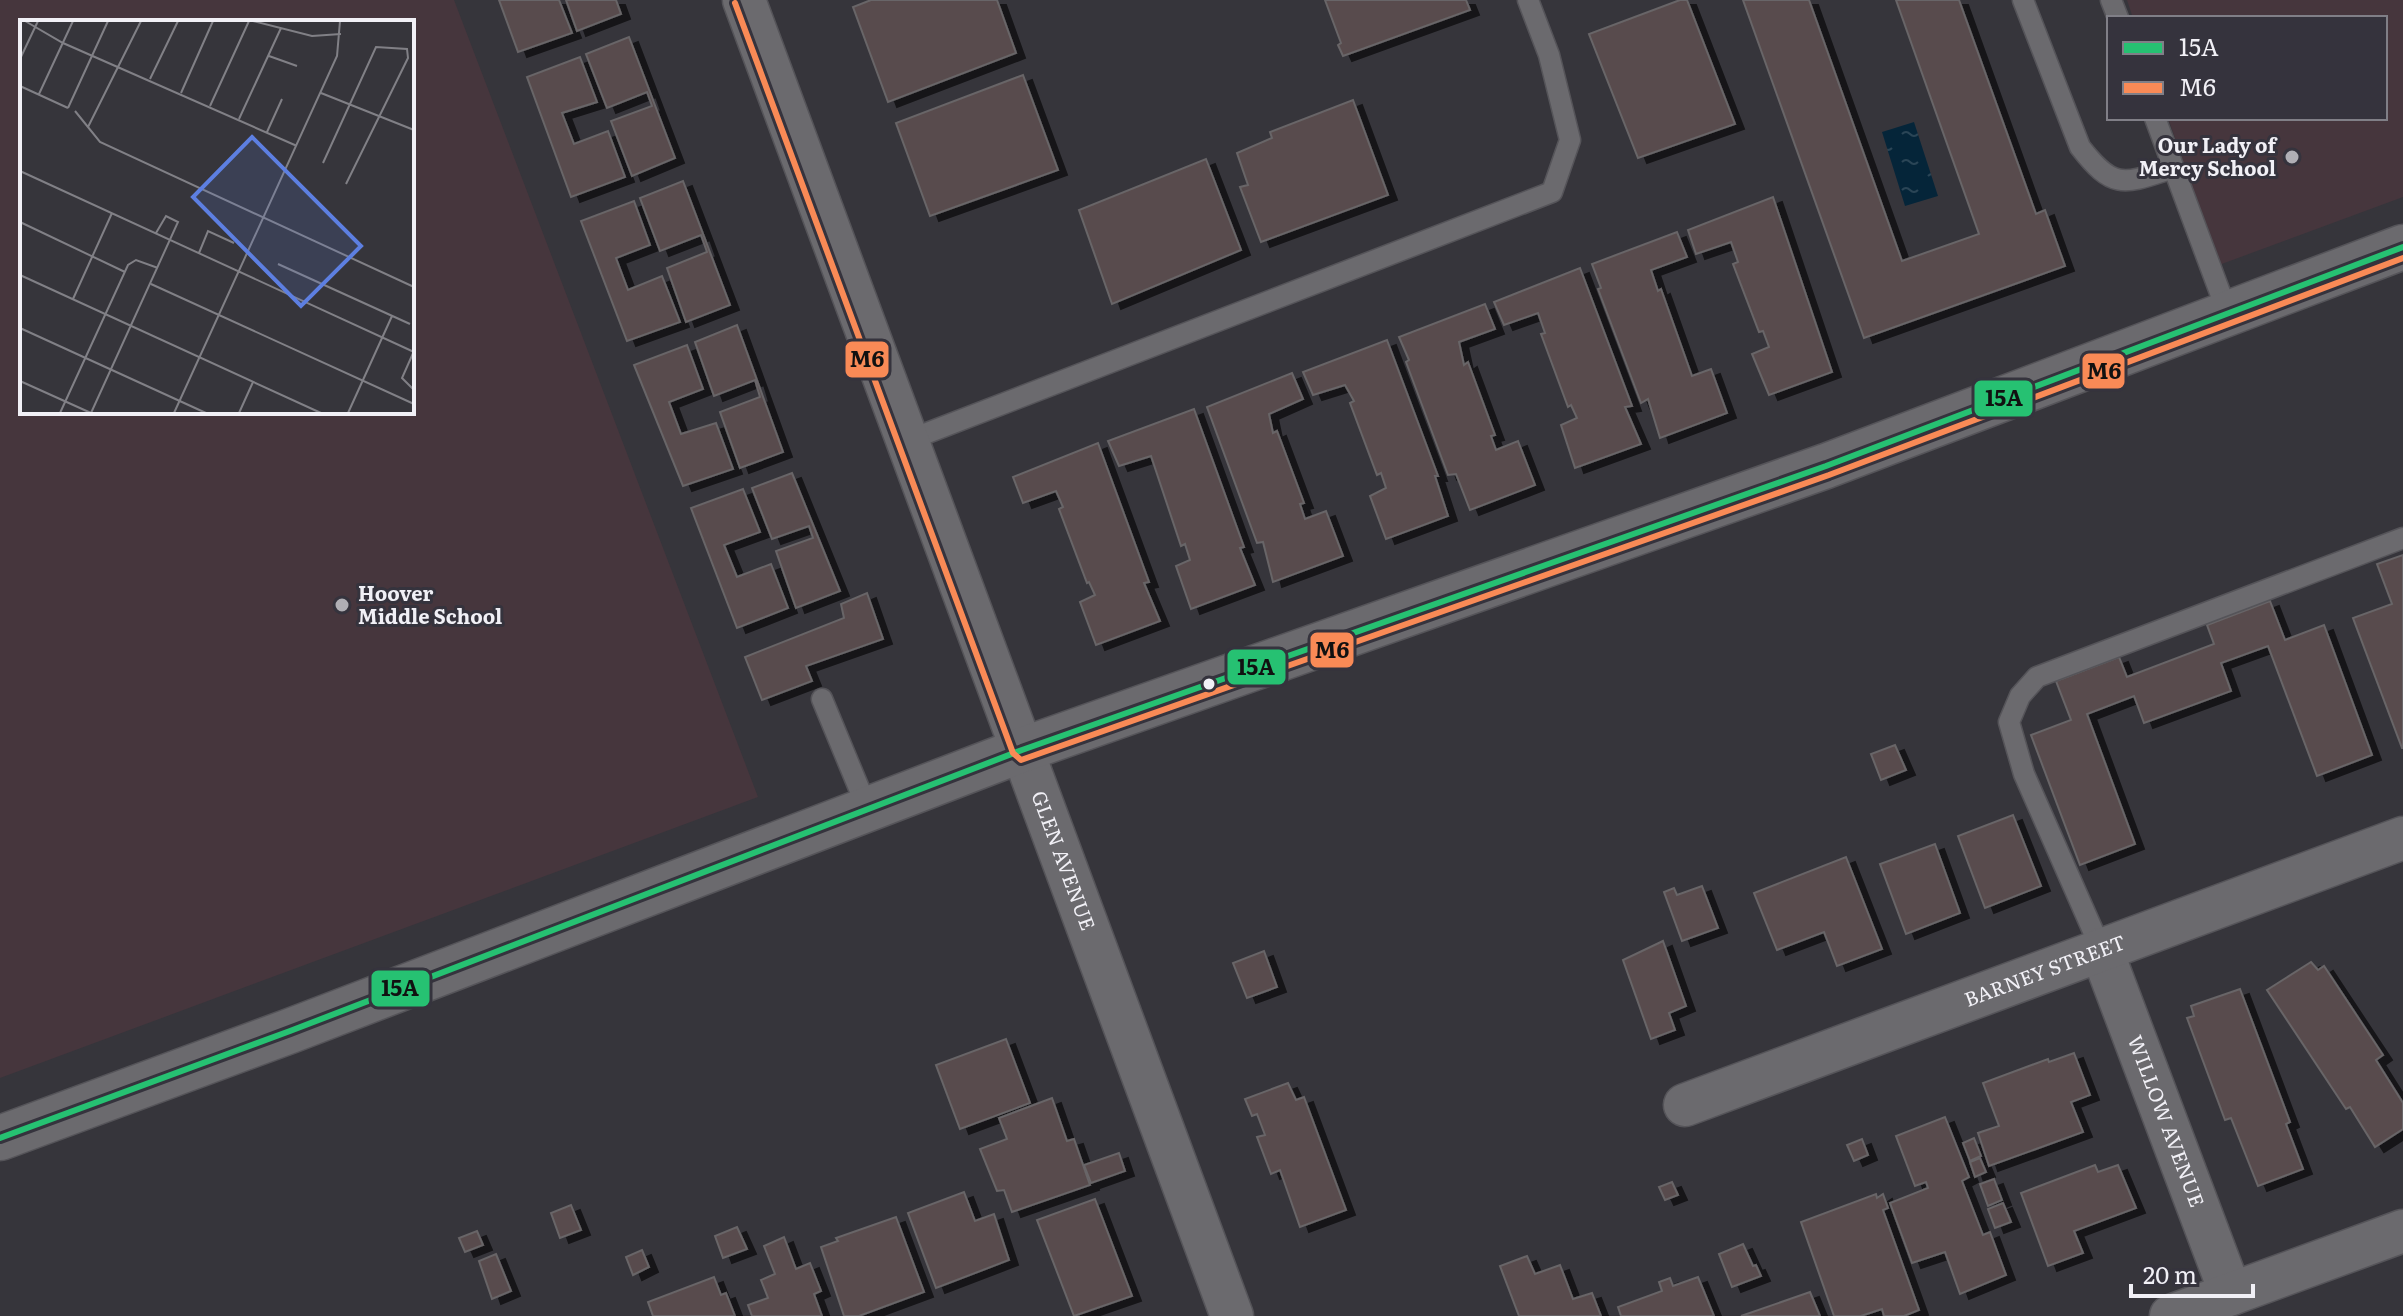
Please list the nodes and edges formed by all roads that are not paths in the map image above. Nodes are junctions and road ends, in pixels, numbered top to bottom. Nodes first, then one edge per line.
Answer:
1 (744, 0) edge
2 (1528, 0) edge
3 (2023, 0) edge
4 (2156, 120) edge
5 (2173, 168) junction
6 (2403, 247) edge
7 (2228, 314) junction
8 (909, 440) junction
9 (2403, 538) edge
10 (822, 699) dead end
11 (1022, 750) junction
12 (868, 810) junction
13 (2403, 838) edge
14 (2101, 949) junction
15 (1685, 1105) dead end
16 (0, 1138) edge
17 (2403, 1231) edge
18 (2235, 1305) edge
19 (1232, 1316) edge
20 (2171, 1316) edge

1 - 8 street, GLEN AVENUE
2 - 8 lane
3 - 5 lane
4 - 5 lane
5 - 7 lane
6 - 7 street
7 - 11 street
8 - 11 street, GLEN AVENUE
9 - 14 lane
10 - 12 lane
11 - 12 street
11 - 19 street, GLEN AVENUE
12 - 16 street
13 - 14 street, BARNEY STREET
14 - 15 street, BARNEY STREET
14 - 18 street, WILLOW AVENUE
17 - 18 street
18 - 20 street

